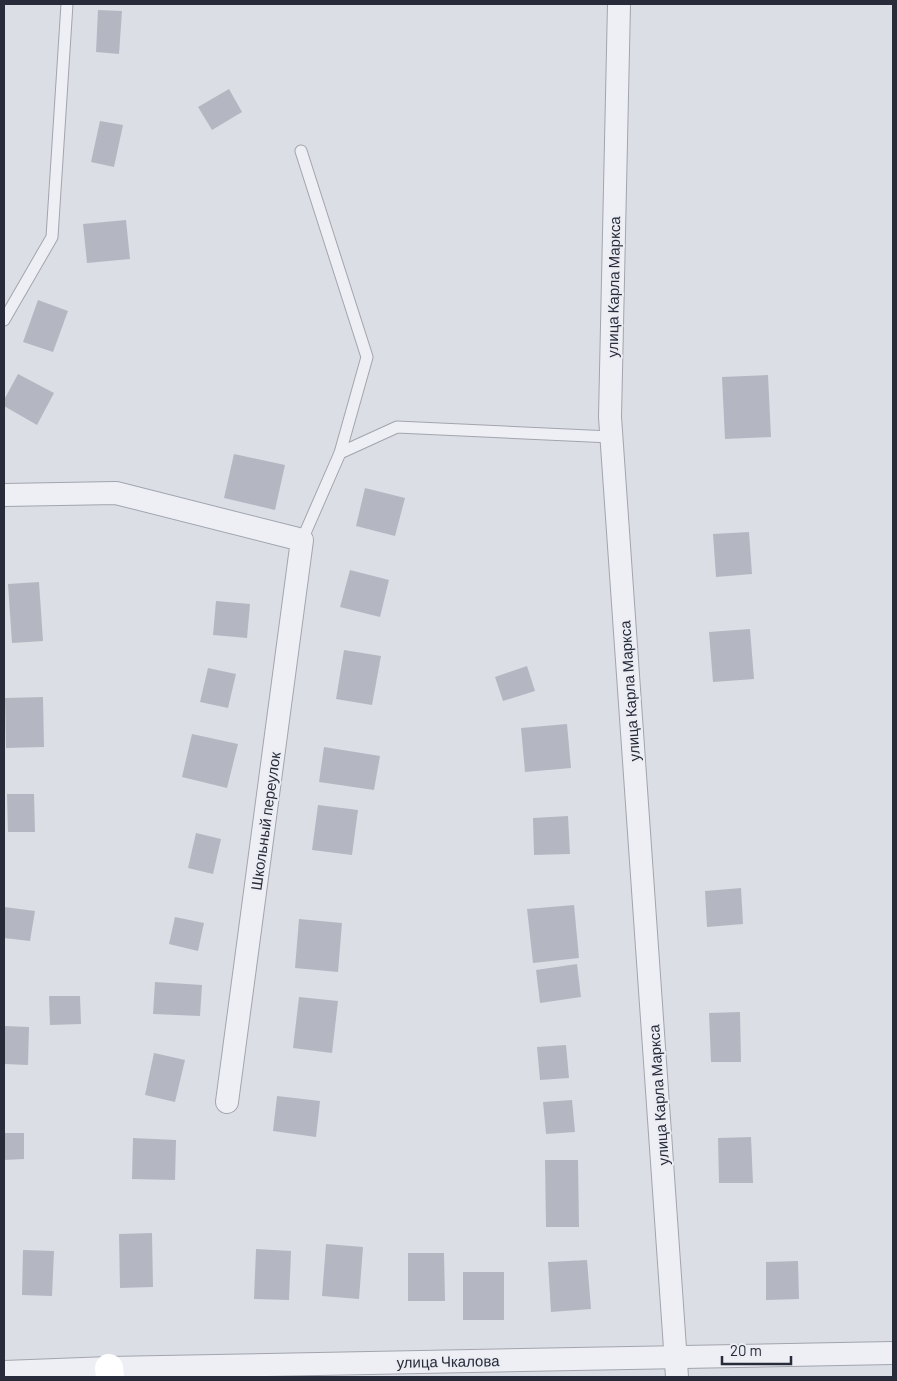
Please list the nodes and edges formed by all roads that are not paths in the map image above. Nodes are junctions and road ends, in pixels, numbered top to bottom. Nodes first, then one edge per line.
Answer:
1 (67, 4) edge
2 (619, 4) edge
3 (301, 151) dead end
4 (4, 320) edge
5 (612, 437) junction
6 (340, 454) junction
7 (4, 496) edge
8 (302, 540) junction
9 (227, 1102) dead end
10 (893, 1353) edge
11 (677, 1367) edge
12 (4, 1372) edge
13 (110, 1372) edge

1 - 4 lane
2 - 5 street, улица Карла Маркса
3 - 6 lane
5 - 6 lane
5 - 11 street, улица Карла Маркса
6 - 8 lane
7 - 8 street
8 - 9 street, Школьный переулок
10 - 11 street, улица Чкалова
11 - 13 street, улица Чкалова
12 - 13 street, улица Чкалова

